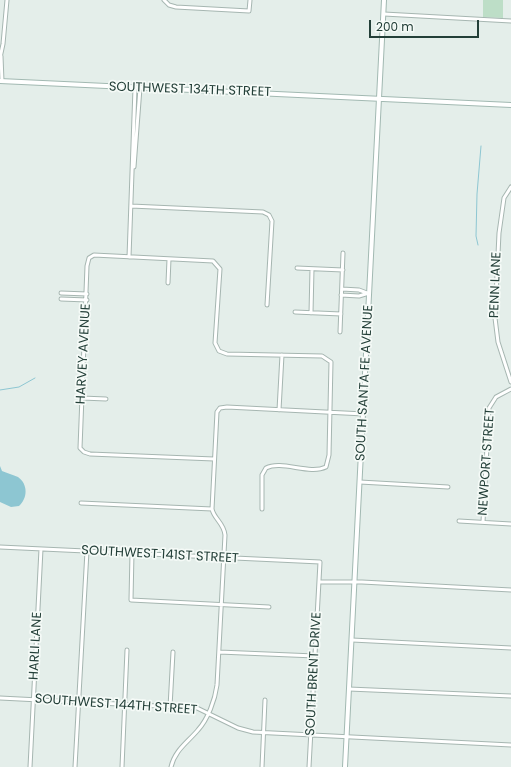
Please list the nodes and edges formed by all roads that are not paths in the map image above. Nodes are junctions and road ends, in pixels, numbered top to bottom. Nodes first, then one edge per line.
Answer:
1 (7, 0) edge
2 (164, 0) edge
3 (250, 0) edge
4 (384, 0) edge
5 (0, 4) edge
6 (6, 4) junction
7 (0, 9) edge
8 (5, 10) junction
9 (384, 14) junction
10 (511, 21) edge
11 (0, 57) edge
12 (1, 81) edge
13 (134, 88) junction
14 (140, 88) junction
15 (380, 98) junction
16 (511, 105) edge
17 (132, 179) junction
18 (510, 188) edge
19 (131, 206) junction
20 (344, 253) dead end
21 (129, 257) junction
22 (169, 259) junction
23 (297, 268) dead end
24 (312, 269) junction
25 (343, 270) junction
26 (168, 283) dead end
27 (342, 289) junction
28 (61, 293) dead end
29 (70, 294) junction
30 (87, 294) junction
31 (369, 294) junction
32 (341, 295) junction
33 (61, 299) dead end
34 (69, 300) junction
35 (87, 300) junction
36 (267, 305) dead end
37 (295, 312) dead end
38 (310, 312) junction
39 (340, 314) junction
40 (340, 332) dead end
41 (282, 355) junction
42 (511, 382) edge
43 (511, 389) edge
44 (82, 398) junction
45 (106, 399) dead end
46 (279, 410) junction
47 (330, 413) junction
48 (364, 414) junction
49 (214, 459) junction
50 (360, 482) junction
51 (448, 487) dead end
52 (81, 503) dead end
53 (212, 509) junction
54 (262, 509) dead end
55 (458, 521) dead end
56 (483, 522) junction
57 (511, 524) edge
58 (0, 547) edge
59 (41, 549) junction
60 (87, 551) junction
61 (132, 553) junction
62 (224, 558) junction
63 (320, 562) joint
64 (319, 582) junction
65 (354, 583) junction
66 (511, 590) edge
67 (221, 605) junction
68 (269, 607) dead end
69 (352, 640) junction
70 (511, 648) edge
71 (127, 650) dead end
72 (173, 652) dead end
73 (219, 652) junction
74 (315, 656) junction
75 (349, 689) junction
76 (511, 696) edge
77 (0, 698) edge
78 (34, 700) junction
79 (265, 700) dead end
80 (79, 702) junction
81 (125, 705) junction
82 (170, 707) junction
83 (208, 713) junction
84 (264, 733) junction
85 (310, 735) junction
86 (347, 737) junction
87 (511, 745) edge
88 (30, 767) edge
89 (75, 767) edge
90 (122, 767) edge
91 (171, 767) edge
92 (262, 767) edge
93 (309, 767) edge
94 (345, 767) edge

1 - 6 street
2 - 3 street
4 - 9 main road, SOUTH SANTA FE AVENUE
5 - 6 street
6 - 8 street
7 - 8 street
8 - 11 street
9 - 10 street
9 - 15 main road, SOUTH SANTA FE AVENUE
11 - 12 street
12 - 13 main road, SOUTHWEST 134TH STREET
13 - 14 main road, SOUTHWEST 134TH STREET
13 - 17 street
14 - 15 main road, SOUTHWEST 134TH STREET
14 - 17 street
15 - 16 main road, SOUTHWEST 134TH STREET
15 - 31 main road, SOUTH SANTA FE AVENUE
17 - 19 street
18 - 42 street, PENN LANE
19 - 21 street
19 - 36 street
20 - 25 street
21 - 22 street
21 - 30 street, HARVEY AVENUE
22 - 26 street
22 - 41 street
23 - 24 street
24 - 25 street
24 - 38 street
25 - 27 street
27 - 31 street
27 - 32 street
28 - 29 street
29 - 30 street
29 - 34 street
30 - 35 street, HARVEY AVENUE
31 - 32 street
31 - 48 main road, SOUTH SANTA FE AVENUE
32 - 39 street
33 - 34 street
34 - 35 street
35 - 44 street, HARVEY AVENUE
37 - 38 street
38 - 39 street
39 - 40 street
41 - 46 street
41 - 47 street
43 - 56 street, NEWPORT STREET
44 - 45 street
44 - 49 street, HARVEY AVENUE
46 - 47 street
46 - 49 street
47 - 48 street
47 - 54 street
48 - 50 main road, SOUTH SANTA FE AVENUE
49 - 53 street
50 - 51 street
50 - 65 main road, SOUTH SANTA FE AVENUE
52 - 53 street
53 - 62 street
55 - 56 street
56 - 57 street
58 - 59 street, SOUTHWEST 141ST STREET
59 - 60 street, SOUTHWEST 141ST STREET
59 - 78 street, HARLI LANE
60 - 61 street, SOUTHWEST 141ST STREET
60 - 80 street
61 - 62 street, SOUTHWEST 141ST STREET
61 - 67 street
62 - 63 street, SOUTHWEST 141ST STREET
62 - 67 street
63 - 64 street, SOUTH BRENT DRIVE
64 - 65 street
64 - 74 street, SOUTH BRENT DRIVE
65 - 66 street
65 - 69 main road, SOUTH SANTA FE AVENUE
67 - 68 street
67 - 73 street
69 - 70 street
69 - 75 main road, SOUTH SANTA FE AVENUE
71 - 81 street
72 - 82 street
73 - 74 street
73 - 83 street
74 - 85 street, SOUTH BRENT DRIVE
75 - 76 street
75 - 86 main road, SOUTH SANTA FE AVENUE
77 - 78 street, SOUTHWEST 144TH STREET
78 - 80 street, SOUTHWEST 144TH STREET
78 - 88 street, HARLI LANE
79 - 84 street
80 - 81 street, SOUTHWEST 144TH STREET
80 - 89 street
81 - 82 street, SOUTHWEST 144TH STREET
81 - 90 street
82 - 83 street, SOUTHWEST 144TH STREET
83 - 84 street, SOUTHWEST 144TH STREET
83 - 91 street
84 - 85 street, SOUTHWEST 144TH STREET
84 - 92 street
85 - 86 street, SOUTHWEST 144TH STREET
85 - 93 street, SOUTH BRENT DRIVE
86 - 87 street, SOUTHWEST 144TH STREET
86 - 94 main road, SOUTH SANTA FE AVENUE

